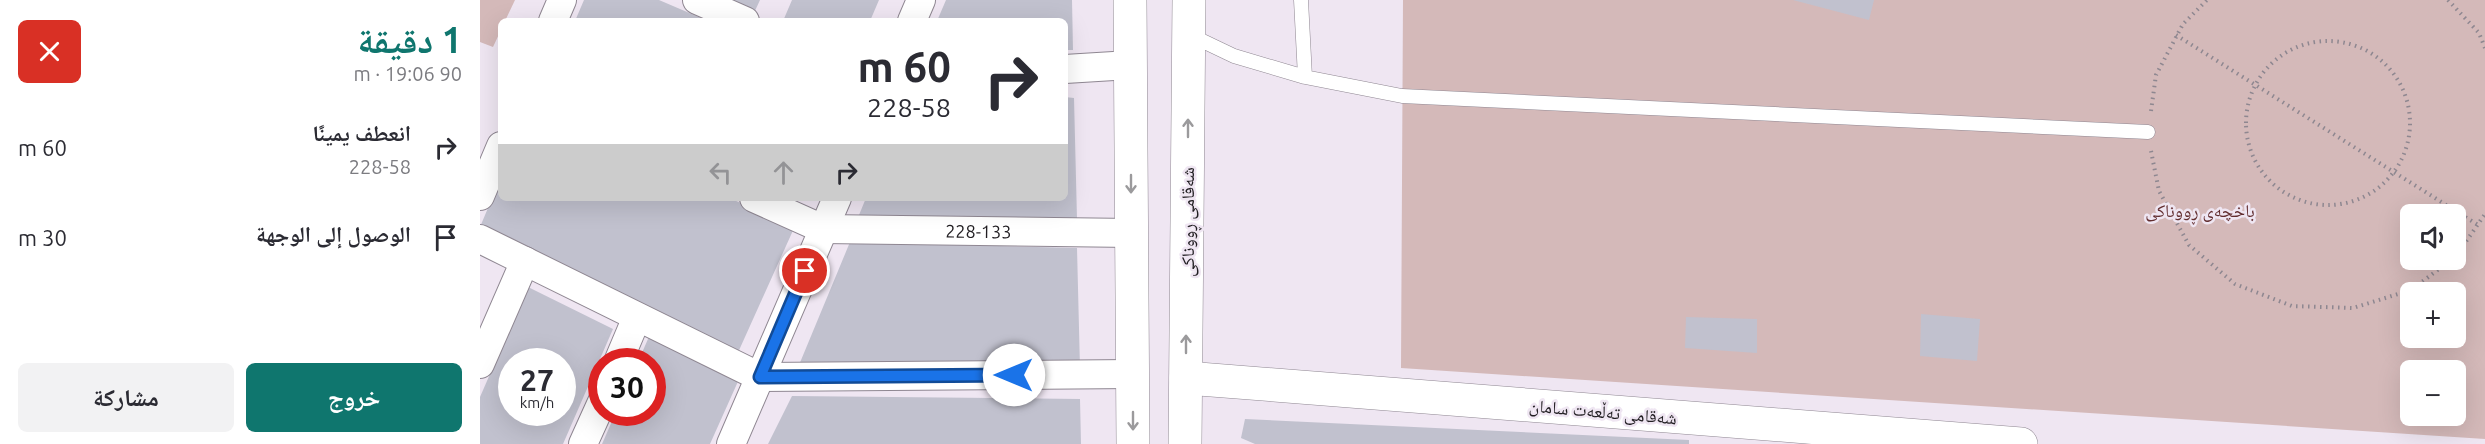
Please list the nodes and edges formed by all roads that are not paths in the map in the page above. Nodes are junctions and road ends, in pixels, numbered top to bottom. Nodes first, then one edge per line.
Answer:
1 (562, 0) edge
2 (697, 0) edge
3 (921, 0) edge
4 (1130, 0) edge
5 (1189, 0) edge
6 (1301, 0) edge
7 (554, 18) edge
8 (738, 18) edge
9 (913, 18) edge
10 (1188, 34) junction
11 (1131, 64) junction
12 (1068, 69) edge
13 (1305, 77) junction
14 (2148, 132) road end
15 (498, 153) edge
16 (480, 196) edge
17 (761, 201) edge
18 (836, 201) edge
19 (824, 229) junction
20 (1132, 233) junction
21 (480, 240) edge
22 (525, 261) junction
23 (637, 317) junction
24 (624, 348) edge
25 (480, 364) edge
26 (1132, 375) junction
27 (760, 377) junction
28 (1186, 378) junction
29 (592, 426) edge
30 (584, 444) edge
31 (731, 444) edge
32 (1133, 444) edge
33 (1185, 444) edge
34 (2021, 444) edge

1 - 7 street
2 - 8 street
3 - 9 street
4 - 11 main road
5 - 10 main road, شەقامی ڕووناکی
6 - 13 lane
10 - 13 lane
28 -> 10 main road, شەقامی ڕووناکی
11 - 12 street
11 -> 20 main road
13 - 14 lane
15 - 16 street
17 - 19 street
18 - 19 street
19 - 20 street, 228-133
19 - 27 street
20 - 26 main road
21 - 22 street
22 - 23 street
22 - 25 street
23 - 24 street
23 - 27 street
26 - 27 street
26 -> 32 main road
27 - 31 street
28 - 33 main road, شەقامی ڕووناکی
28 - 34 main road, شەقامی تەڵعەت سامان
29 - 30 street

